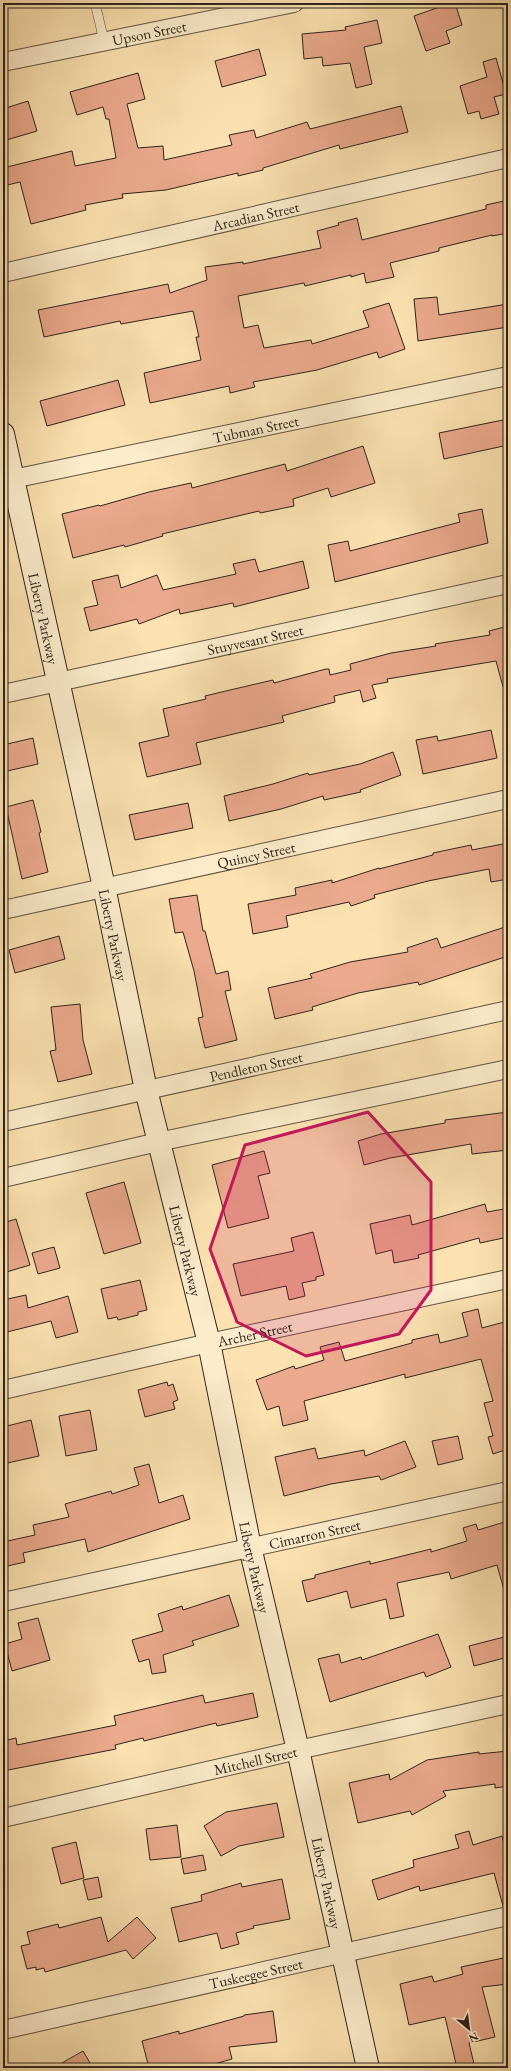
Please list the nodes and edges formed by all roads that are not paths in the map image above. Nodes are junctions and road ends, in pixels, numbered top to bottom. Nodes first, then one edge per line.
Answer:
1 (96, 3) edge
2 (294, 3) edge
3 (104, 41) junction
4 (3, 62) edge
5 (508, 158) edge
6 (3, 273) edge
7 (508, 376) edge
8 (3, 434) edge
9 (8, 480) edge
10 (508, 584) edge
11 (58, 682) junction
12 (3, 694) edge
13 (508, 799) edge
14 (104, 888) junction
15 (3, 910) edge
16 (508, 1010) edge
17 (508, 1069) edge
18 (146, 1090) junction
19 (3, 1122) edge
20 (158, 1142) junction
21 (3, 1178) edge
22 (508, 1279) edge
23 (209, 1343) junction
24 (3, 1390) edge
25 (508, 1491) edge
26 (250, 1547) junction
27 (3, 1602) edge
28 (508, 1704) edge
29 (298, 1750) junction
30 (3, 1818) edge
31 (508, 1916) edge
32 (343, 1953) junction
33 (3, 2030) edge
34 (368, 2068) edge

1 - 3 lane
2 - 3 street, Upson Street
3 - 4 street, Upson Street
5 - 6 street, Arcadian Street
7 - 9 street, Tubman Street
8 - 9 street, Liberty Parkway
9 - 11 street, Liberty Parkway
10 - 11 street, Stuyvesant Street
11 - 12 street, Stuyvesant Street
11 - 14 street, Liberty Parkway
13 - 14 street, Quincy Street
14 - 15 street, Quincy Street
14 - 18 street, Liberty Parkway
16 - 18 street, Pendleton Street
17 - 20 street
18 - 19 street, Pendleton Street
18 - 20 street, Liberty Parkway
20 - 21 street
20 - 23 street, Liberty Parkway
22 - 23 street, Archer Street
23 - 24 street, Archer Street
23 - 26 street, Liberty Parkway
25 - 26 street, Cimarron Street
26 - 27 street, Cimarron Street
26 - 29 street, Liberty Parkway
28 - 29 street, Mitchell Street
29 - 30 street, Mitchell Street
29 - 32 street, Liberty Parkway
31 - 32 street, Tuskeegee Street
32 - 33 street, Tuskeegee Street
32 - 34 street, Liberty Parkway

